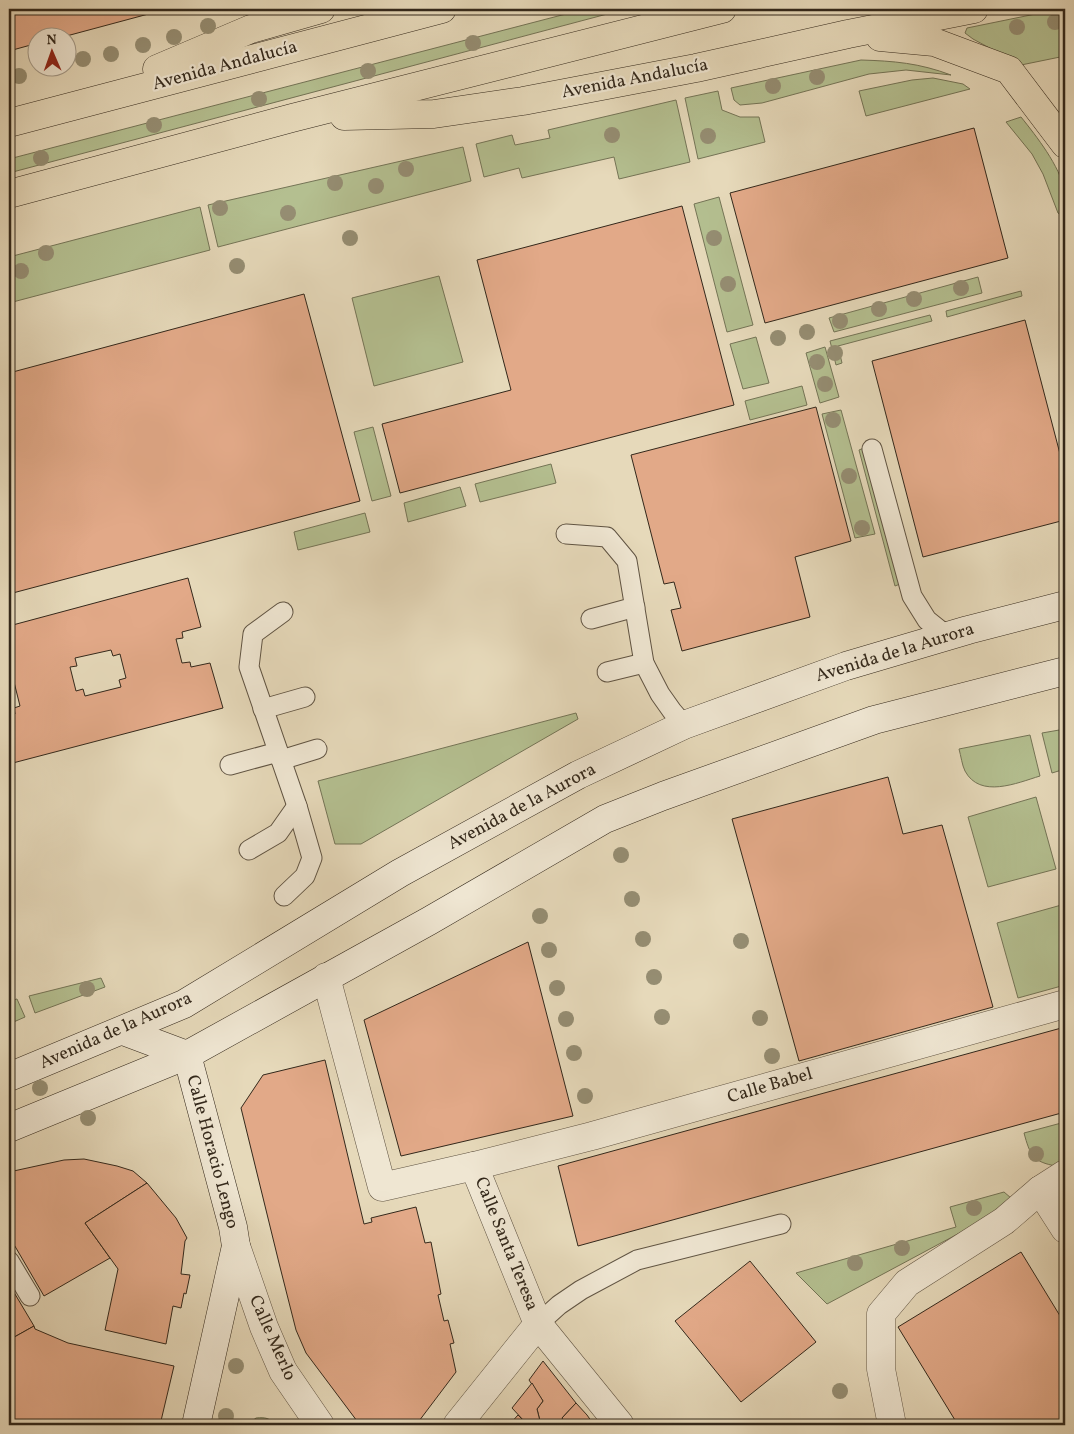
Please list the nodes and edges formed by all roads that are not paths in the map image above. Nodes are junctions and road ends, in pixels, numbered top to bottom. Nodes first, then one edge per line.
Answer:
1 (321, 9) edge
2 (442, 9) edge
3 (722, 9) edge
4 (974, 9) edge
5 (848, 34) junction
6 (73, 105) junction
7 (292, 118) junction
8 (9, 123) edge
9 (1065, 144) edge
10 (9, 194) edge
11 (872, 449) dead end
12 (566, 534) dead end
13 (1065, 606) edge
14 (634, 607) junction
15 (283, 612) dead end
16 (591, 619) dead end
17 (948, 636) junction
18 (644, 663) junction
19 (1065, 671) edge
20 (607, 672) dead end
21 (305, 698) dead end
22 (263, 710) junction
23 (684, 725) junction
24 (317, 749) dead end
25 (280, 756) junction
26 (230, 765) dead end
27 (297, 806) junction
28 (249, 850) dead end
29 (284, 896) dead end
30 (326, 977) junction
31 (1065, 1004) edge
32 (123, 1031) junction
33 (187, 1055) junction
34 (9, 1077) edge
35 (9, 1128) edge
36 (474, 1166) junction
37 (1065, 1174) edge
38 (1040, 1190) junction
39 (781, 1224) dead end
40 (1065, 1229) edge
41 (236, 1246) junction
42 (9, 1261) edge
43 (30, 1296) dead end
44 (538, 1324) junction
45 (196, 1425) edge
46 (320, 1425) edge
47 (457, 1425) edge
48 (620, 1425) edge
49 (892, 1425) edge

1 - 6 main road
2 - 6 main road, Avenida Andalucía
3 - 7 main road, Avenida Andalucía
4 - 5 main road, Avenida Andalucía
5 - 7 main road, Avenida Andalucía
5 - 9 main road
6 - 8 main road, Avenida Andalucía
7 - 10 main road, Avenida Andalucía
11 - 17 lane
12 - 14 lane
13 - 17 street, Avenida de la Aurora
14 - 16 lane
14 - 18 lane
15 - 22 lane
17 - 23 street, Avenida de la Aurora
18 - 20 lane
18 - 23 lane
19 - 30 street
21 - 22 lane
22 - 25 lane
23 - 32 street, Avenida de la Aurora
24 - 25 lane
25 - 26 lane
25 - 27 lane
27 - 28 lane
27 - 29 lane
30 - 33 street
30 - 36 street, Calle Santa Teresa
31 - 36 street, Calle Babel
32 - 33 street
32 - 34 street, Avenida de la Aurora
33 - 35 street
33 - 41 street, Calle Horacio Lengo
36 - 44 street, Calle Santa Teresa
37 - 38 street
38 - 40 street
38 - 49 street
39 - 44 lane
41 - 45 street, Calle Horacio Lengo
41 - 46 street, Calle Merlo
42 - 43 lane
44 - 47 street
44 - 48 street, Calle Santa Teresa

